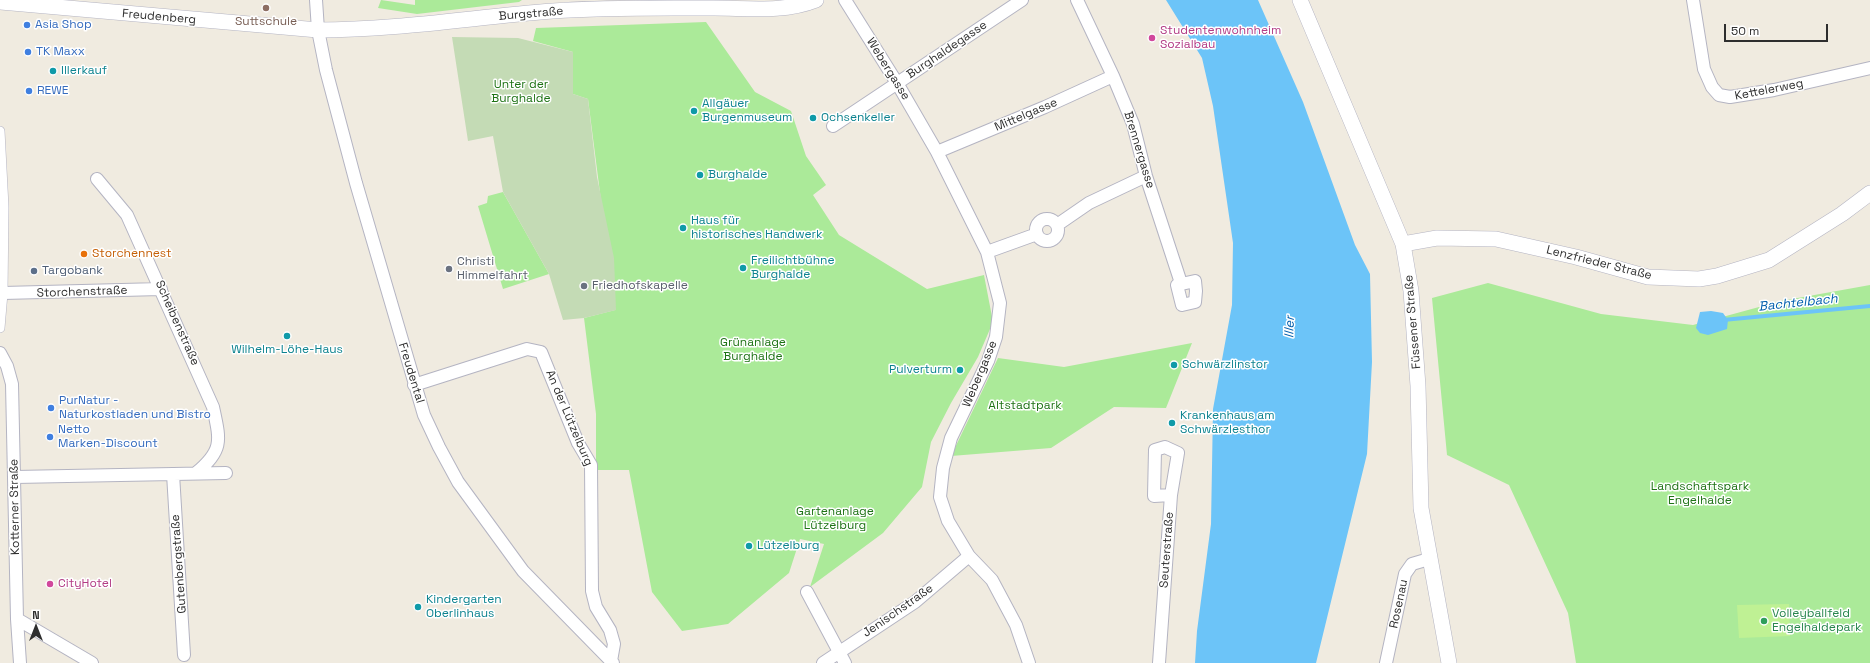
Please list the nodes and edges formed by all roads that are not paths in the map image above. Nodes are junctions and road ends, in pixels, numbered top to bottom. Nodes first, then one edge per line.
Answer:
1 (316, 0) edge
2 (816, 0) edge
3 (844, 0) edge
4 (1022, 0) edge
5 (1077, 0) edge
6 (1300, 0) edge
7 (1693, 0) edge
8 (0, 2) edge
9 (711, 4) edge
10 (318, 30) junction
11 (1870, 68) edge
12 (1113, 76) junction
13 (897, 83) junction
14 (833, 126) dead end
15 (0, 131) edge
16 (937, 152) junction
17 (1146, 176) junction
18 (97, 179) dead end
19 (1870, 193) edge
20 (1403, 244) junction
21 (987, 252) junction
22 (1181, 283) dead end
23 (161, 289) junction
24 (3, 293) junction
25 (0, 328) edge
26 (0, 353) edge
27 (414, 385) junction
28 (196, 473) junction
29 (226, 473) dead end
30 (173, 474) junction
31 (15, 477) junction
32 (1171, 495) junction
33 (970, 556) junction
34 (1429, 558) junction
35 (807, 592) dead end
36 (17, 619) junction
37 (184, 654) dead end
38 (842, 658) edge
39 (1025, 661) edge
40 (612, 662) edge
41 (20, 663) edge
42 (92, 663) edge
43 (823, 663) edge
44 (1159, 663) edge
45 (1386, 663) edge
46 (1449, 663) edge

1 - 10 street, Freudental
2 - 9 street, Burgstraße
3 - 13 street, Webergasse
4 - 13 street, Burghaldegasse
5 - 12 street, Brennergasse
6 - 20 street, Füssener Straße
7 - 11 street, Kettelerweg
8 - 10 street, Freudenberg
9 - 10 street, Burgstraße
10 - 27 street, Freudental
12 - 16 street, Mittelgasse
12 - 17 street, Brennergasse
13 - 14 street, Burghaldegasse
13 - 16 street, Webergasse
15 - 24 street
16 - 21 street, Webergasse
17 - 21 street
17 - 22 street, Brennergasse
18 - 23 street, Scheibenstraße
19 - 20 street, Lenzfrieder Straße
20 - 34 street, Füssener Straße
21 - 33 street, Webergasse
23 - 24 street, Storchenstraße
23 - 28 street, Scheibenstraße
24 - 25 street
26 - 31 street, Kotterner Straße
27 - 40 street, Freudental
27 - 40 street, An der Lützelburg
28 - 29 street
28 - 30 street
30 - 31 street
30 - 37 street, Gutenbergstraße
31 - 36 street, Kotterner Straße
32 - 32 street, Seuterstraße
32 - 44 street, Seuterstraße
33 - 38 street, Jenischstraße
33 - 39 street, Webergasse
34 - 45 street, Rosenau
34 - 46 street, Füssener Straße
35 - 38 street
36 - 41 street, Kotterner Straße
36 - 42 street
38 - 43 street, Jenischstraße

